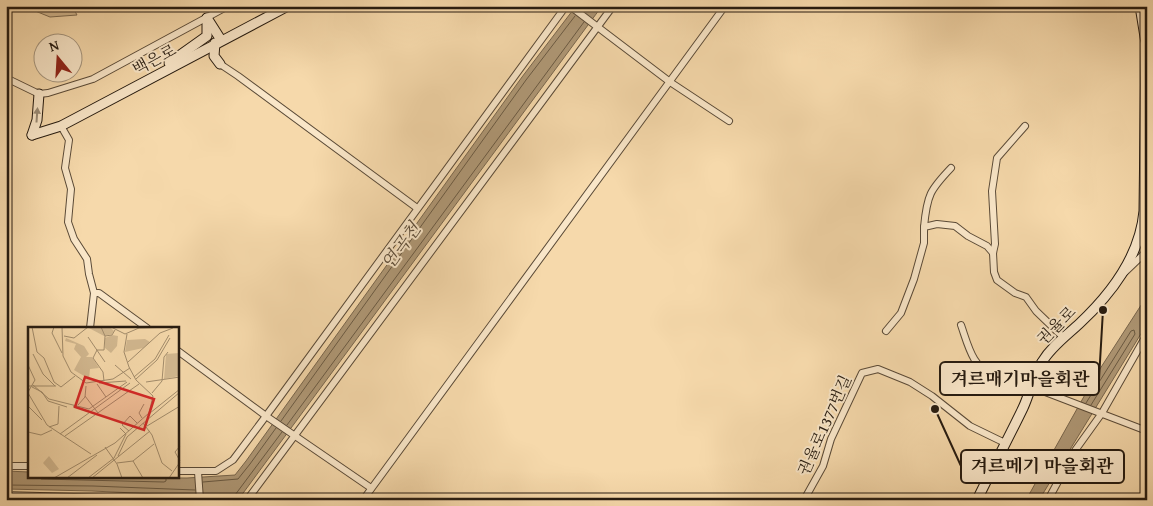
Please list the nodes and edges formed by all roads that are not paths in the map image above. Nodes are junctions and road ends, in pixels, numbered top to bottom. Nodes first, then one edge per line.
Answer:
1 (228, 6) edge
2 (288, 6) edge
3 (566, 6) edge
4 (570, 6) edge
5 (613, 6) edge
6 (725, 6) edge
7 (1140, 6) edge
8 (207, 18) junction
9 (598, 26) junction
10 (218, 42) junction
11 (220, 64) joint
12 (6, 78) edge
13 (144, 82) junction
14 (670, 82) junction
15 (39, 94) junction
16 (729, 121) dead end
17 (61, 126) junction
18 (1025, 126) dead end
19 (951, 168) dead end
20 (417, 208) junction
21 (924, 227) junction
22 (1144, 233) edge
23 (1147, 250) edge
24 (993, 253) junction
25 (1123, 274) junction
26 (94, 293) junction
27 (961, 325) dead end
28 (90, 327) edge
29 (146, 327) edge
30 (886, 332) dead end
31 (1147, 334) edge
32 (1064, 338) junction
33 (179, 352) edge
34 (1033, 383) junction
35 (1102, 413) junction
36 (266, 416) junction
37 (1147, 432) edge
38 (295, 435) junction
39 (1005, 443) junction
40 (6, 466) edge
41 (28, 466) edge
42 (179, 471) edge
43 (198, 472) junction
44 (371, 488) junction
45 (6, 494) edge
46 (176, 500) edge
47 (200, 500) edge
48 (247, 500) edge
49 (363, 500) edge
50 (804, 500) edge
51 (976, 500) edge
52 (1048, 500) edge

1 - 8 street
2 - 10 main road, 백은로
3 - 20 street
4 - 9 street
5 - 9 street
6 - 14 street
7 - 22 main road, 권율로
8 - 10 main road
8 - 13 main road
8 - 15 street
9 - 14 street
9 - 38 street
10 - 11 main road
10 - 13 main road, 백은로
11 - 20 street
12 - 15 street
13 - 17 main road, 백은로
14 - 16 street
14 - 44 street
17 -> 15 main road, 백은로
17 - 26 street
18 - 24 street
19 - 21 street
20 - 36 street
21 - 24 street
21 - 30 street
22 - 25 main road, 권율로
23 - 25 street
24 - 32 street
25 - 32 main road, 권율로
26 - 28 street
26 - 29 street
27 - 34 street
31 - 35 street
32 - 34 main road, 권율로
33 - 36 street
34 - 35 street
34 - 39 main road, 권율로
35 - 37 street
35 - 52 street
36 - 38 street
36 - 43 street
38 - 44 street
38 - 48 street
39 - 50 street, 권율로1377번길
39 - 51 main road, 권율로
40 - 41 street
42 - 43 street
43 - 47 street
44 - 49 street
45 - 46 street

